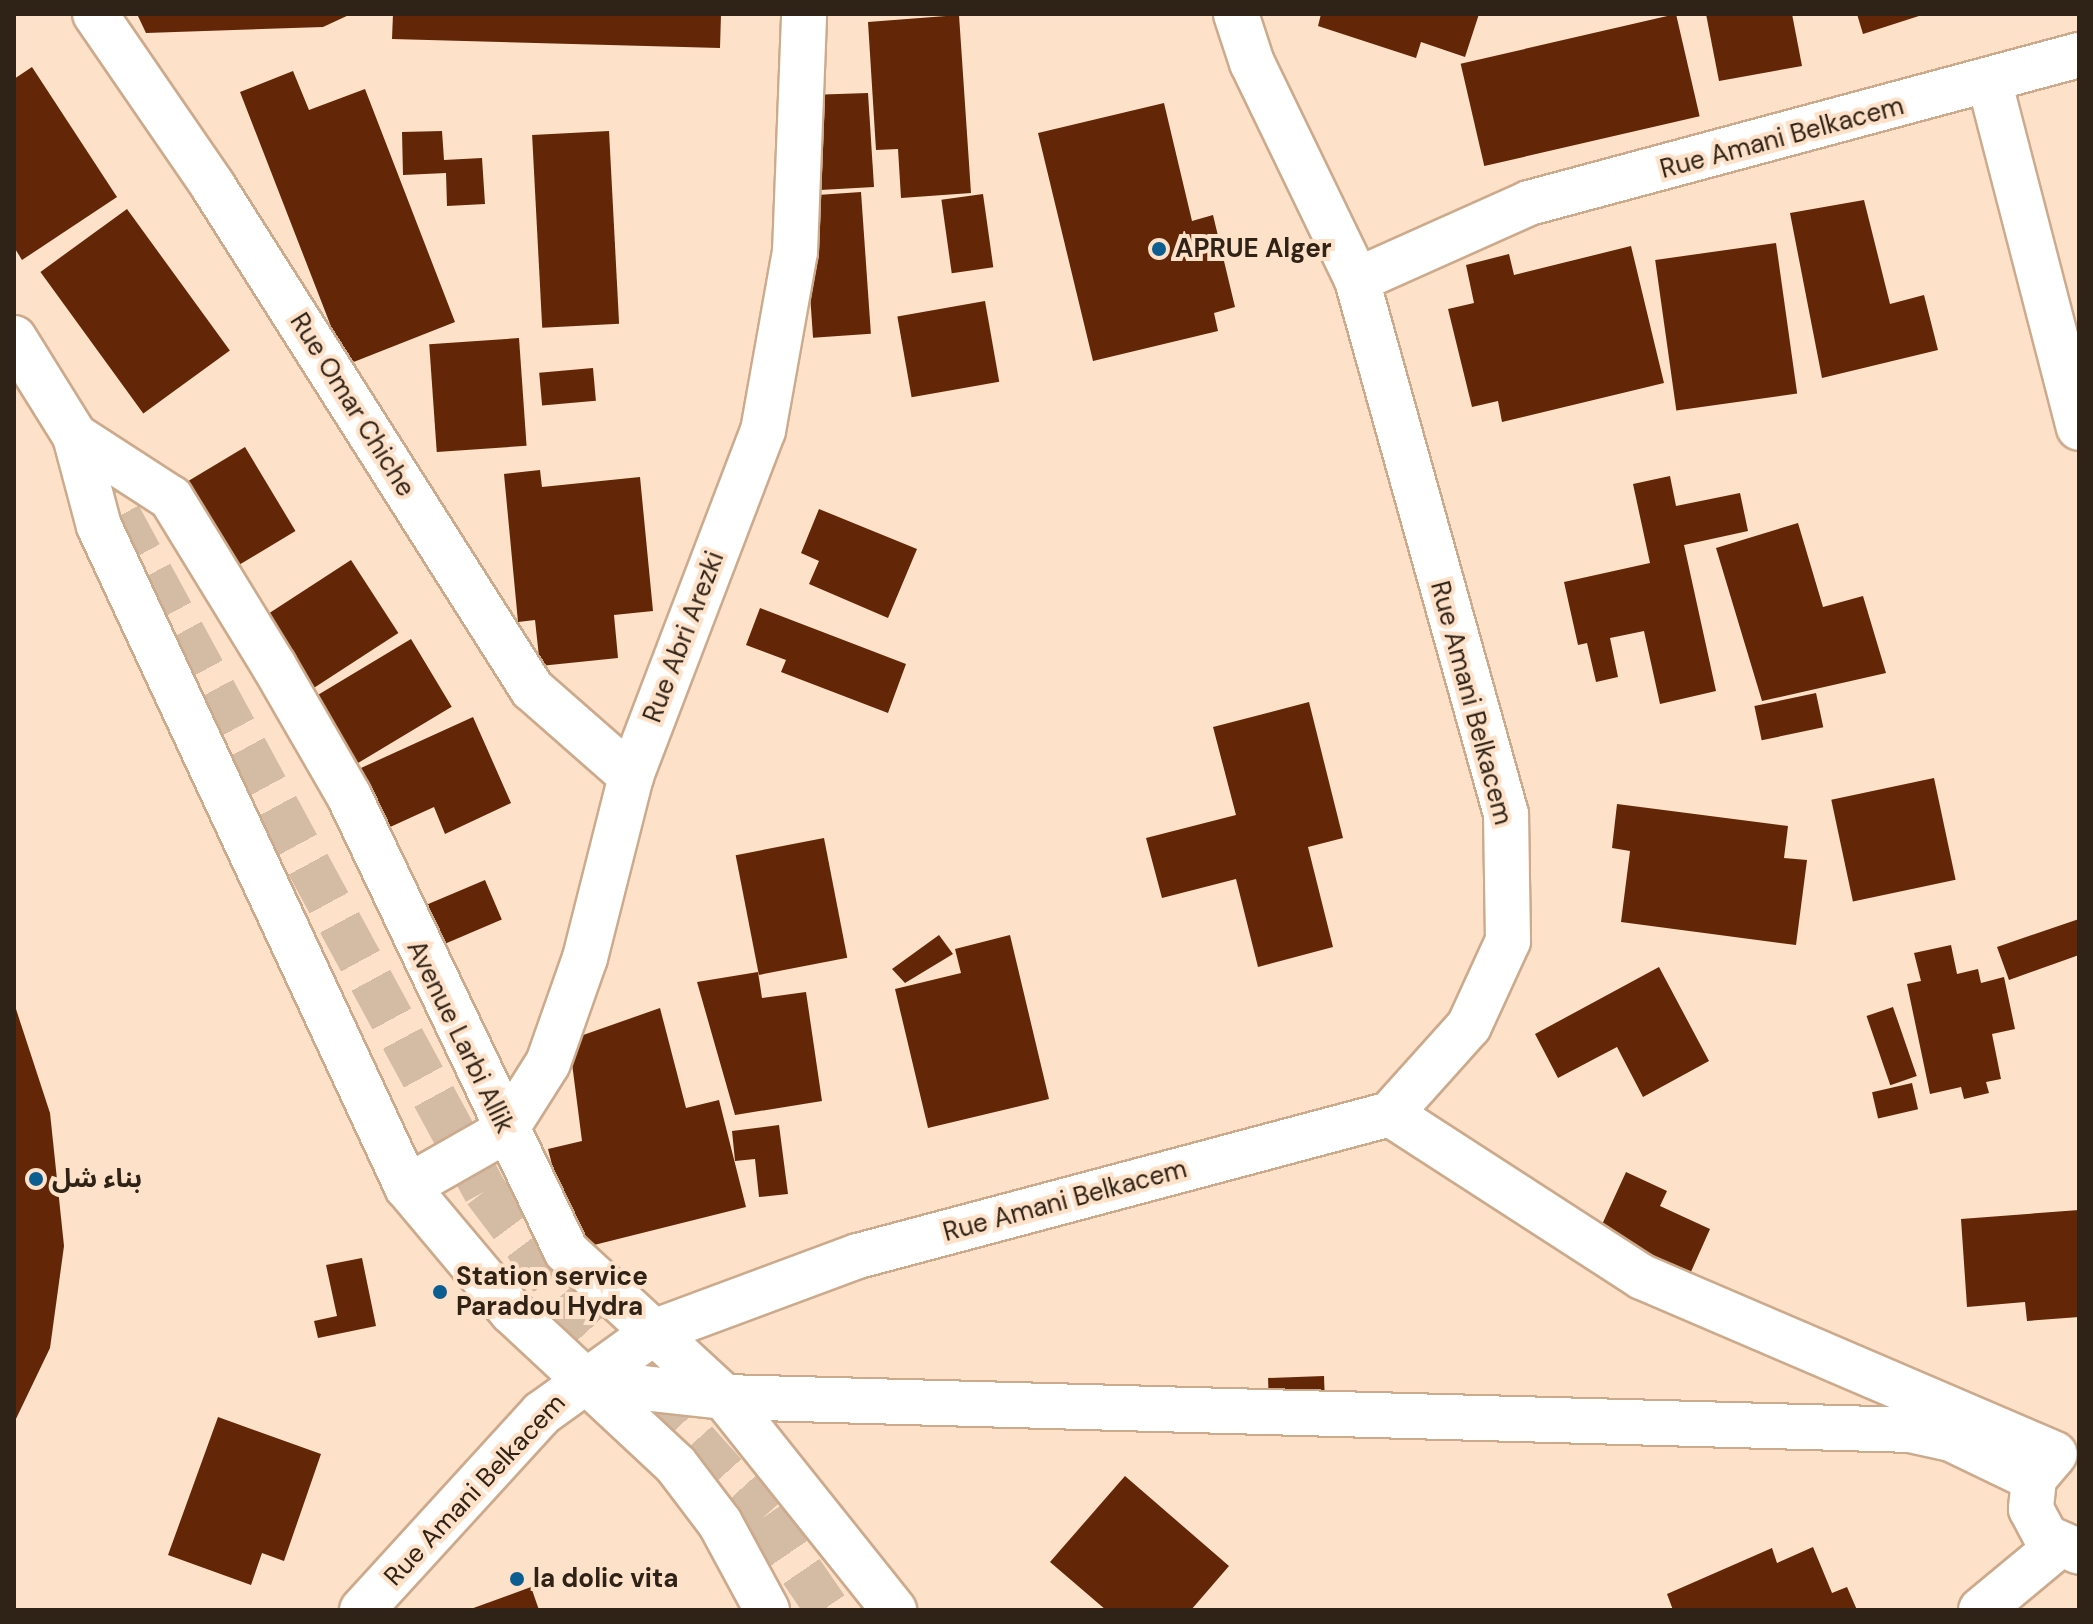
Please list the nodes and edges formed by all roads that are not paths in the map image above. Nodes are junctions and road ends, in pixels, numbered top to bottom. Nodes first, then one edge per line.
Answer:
1 (95, 14) edge
2 (804, 14) edge
3 (1236, 14) edge
4 (2079, 55) edge
5 (1990, 84) junction
6 (1357, 280) junction
7 (14, 338) edge
8 (2079, 428) edge
9 (75, 436) junction
10 (631, 776) junction
11 (1390, 1114) junction
12 (505, 1131) junction
13 (407, 1187) junction
14 (656, 1331) junction
15 (580, 1381) junction
16 (724, 1397) junction
17 (2056, 1460) edge
18 (2069, 1549) edge
19 (883, 1606) edge
20 (362, 1610) edge
21 (767, 1610) edge
22 (1981, 1610) edge

1 - 10 street, Rue Omar Chiche
2 - 10 street, Rue Abri Arezki
3 - 6 street
4 - 5 street, Rue Amani Belkacem
5 - 6 street, Rue Amani Belkacem
5 - 8 street
6 - 11 street, Rue Amani Belkacem
7 - 9 street, Avenue Larbi Allik
9 - 12 street, Avenue Larbi Allik
9 - 13 street, Avenue Larbi Allik
10 - 12 street, Rue Abri Arezki
11 - 14 street, Rue Amani Belkacem
11 - 17 street
12 - 13 street, Rue Abri Arezki
12 - 14 street, Avenue Larbi Allik
13 - 15 street, Avenue Larbi Allik
14 - 15 street, Rue Amani Belkacem
14 - 16 street, Avenue Larbi Allik
15 - 16 street
15 - 20 street, Rue Amani Belkacem
15 - 21 street, Avenue Larbi Allik
16 - 17 street
16 - 19 street, Avenue Larbi Allik
17 - 18 street
18 - 22 street

